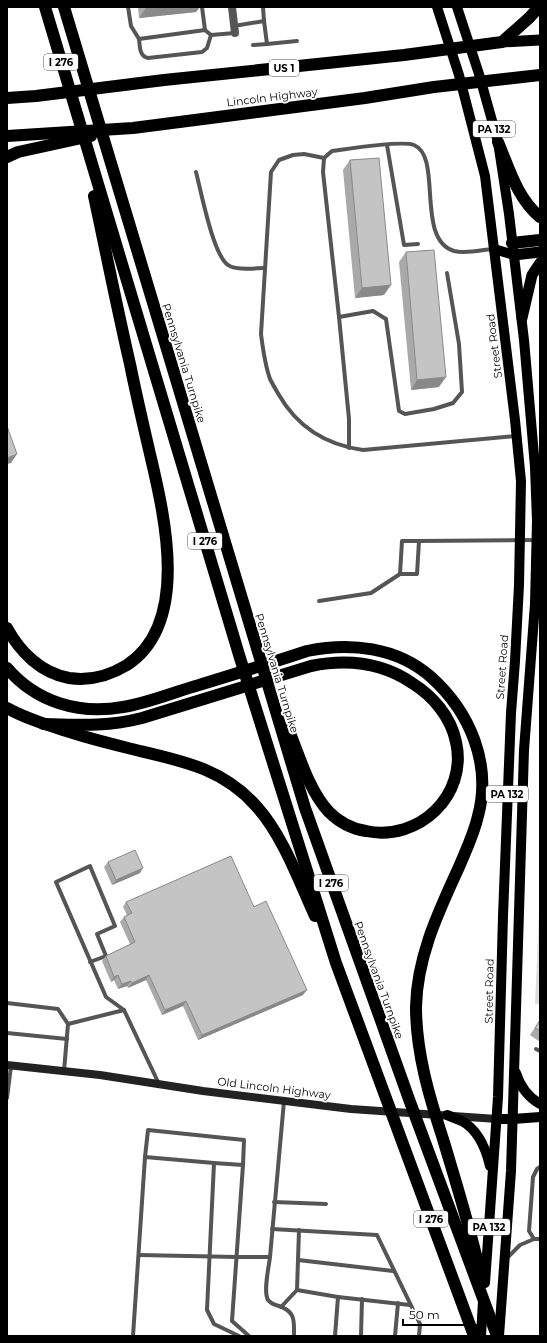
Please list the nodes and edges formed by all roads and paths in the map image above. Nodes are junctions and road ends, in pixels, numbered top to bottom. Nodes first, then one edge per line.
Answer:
1 (45, 7) edge
2 (64, 7) edge
3 (128, 7) edge
4 (202, 7) edge
5 (232, 7) edge
6 (263, 7) edge
7 (437, 7) edge
8 (457, 7) edge
9 (539, 7) edge
10 (264, 21) junction
11 (235, 29) junction
12 (205, 30) junction
13 (211, 36) junction
14 (139, 39) junction
15 (540, 40) edge
16 (296, 41) dead end
17 (502, 42) junction
18 (267, 44) junction
19 (252, 45) dead end
20 (540, 76) edge
21 (7, 98) edge
22 (78, 117) junction
23 (76, 135) junction
24 (7, 136) edge
25 (498, 142) junction
26 (387, 145) junction
27 (7, 157) edge
28 (324, 158) junction
29 (196, 172) dead end
30 (540, 216) edge
31 (540, 240) edge
32 (418, 244) dead end
33 (494, 249) junction
34 (513, 249) junction
35 (540, 252) edge
36 (540, 263) edge
37 (265, 268) junction
38 (447, 273) dead end
39 (339, 317) junction
40 (522, 318) junction
41 (516, 436) junction
42 (532, 436) junction
43 (349, 448) junction
44 (540, 449) edge
45 (538, 537) edge
46 (519, 540) junction
47 (418, 541) junction
48 (400, 574) junction
49 (319, 601) dead end
50 (7, 628) edge
51 (260, 661) junction
52 (7, 668) edge
53 (7, 708) edge
54 (43, 724) junction
55 (90, 962) junction
56 (336, 963) junction
57 (7, 1003) edge
58 (124, 1010) junction
59 (68, 1024) junction
60 (7, 1033) edge
61 (67, 1039) junction
62 (9, 1065) edge
63 (515, 1066) junction
64 (64, 1072) junction
65 (159, 1084) junction
66 (7, 1098) edge
67 (284, 1101) junction
68 (540, 1104) edge
69 (447, 1115) junction
70 (540, 1117) edge
71 (497, 1118) junction
72 (513, 1119) junction
73 (145, 1157) junction
74 (214, 1163) junction
75 (243, 1165) junction
76 (540, 1167) edge
77 (492, 1185) junction
78 (274, 1202) junction
79 (326, 1204) dead end
80 (272, 1228) junction
81 (299, 1230) junction
82 (534, 1239) junction
83 (540, 1239) edge
84 (139, 1254) junction
85 (210, 1256) junction
86 (237, 1257) junction
87 (270, 1257) junction
88 (298, 1260) junction
89 (503, 1262) junction
90 (393, 1271) junction
91 (297, 1290) junction
92 (338, 1296) junction
93 (362, 1299) junction
94 (398, 1303) junction
95 (410, 1305) junction
96 (281, 1307) junction
97 (490, 1317) junction
98 (133, 1336) edge
99 (239, 1336) edge
100 (249, 1336) edge
101 (294, 1336) edge
102 (335, 1336) edge
103 (361, 1336) edge
104 (395, 1336) edge
105 (418, 1336) edge
106 (474, 1336) edge
107 (481, 1336) edge
108 (498, 1336) edge

1 - 22 highway, I 276
2 - 51 highway, Pennsylvania Turnpike / I 276
3 - 14 lane
4 - 12 lane
5 - 11 street
6 - 10 lane
7 - 33 main road, Street Road / PA 132
8 - 25 main road, PA 132
9 - 17 highway
10 - 11 lane
10 - 18 lane
11 - 13 lane
12 - 13 lane
12 - 14 lane
13 - 14 lane
15 - 17 highway, US 1
16 - 18 lane
17 - 21 highway, US 1
18 - 19 lane
20 - 23 highway, Lincoln Highway
22 - 50 highway
22 - 56 highway, I 276
23 - 24 highway
23 - 27 highway
25 - 30 highway
25 - 34 main road, PA 132
26 - 28 lane
26 - 32 lane
26 - 33 lane
28 - 37 lane
28 - 39 lane
29 - 37 lane
31 - 34 highway
33 - 34 main road
33 - 41 main road, Street Road / PA 132
34 - 35 highway
34 - 40 main road, PA 132
36 - 40 highway
37 - 43 lane
38 - 39 lane
39 - 43 lane
40 - 42 main road, PA 132
41 - 43 lane
41 - 46 main road, Street Road / PA 132
42 - 44 lane
42 - 45 main road, PA 132
45 - 46 lane
45 - 63 main road, PA 132
46 - 47 lane
46 - 71 main road, Street Road / PA 132
47 - 48 lane
47 - 48 lane
48 - 49 lane
51 - 54 highway
51 - 97 highway, Pennsylvania Turnpike / I 276
52 - 97 highway
53 - 54 highway
54 - 56 highway
55 - 55 lane
55 - 58 lane
56 - 106 highway, I 276
57 - 59 lane
58 - 59 lane
58 - 65 lane
59 - 61 lane
60 - 61 lane
61 - 64 lane
62 - 64 main road, Old Lincoln Highway
62 - 66 lane
63 - 68 main road
63 - 72 main road, PA 132
64 - 65 main road, Old Lincoln Highway
65 - 67 main road, Old Lincoln Highway
67 - 69 main road, Old Lincoln Highway
67 - 78 lane
69 - 71 main road, Old Lincoln Highway
69 - 77 main road
70 - 72 main road, Old Lincoln Highway
71 - 72 main road, Old Lincoln Highway
71 - 77 main road, Street Road / PA 132
72 - 89 main road, PA 132
73 - 74 lane
73 - 75 lane
73 - 84 lane
74 - 75 lane
74 - 85 lane
75 - 86 lane
76 - 82 lane
77 - 107 main road, Street Road / PA 132
78 - 79 lane
78 - 80 lane
80 - 81 lane
80 - 87 lane
81 - 88 lane
81 - 90 lane
82 - 83 lane
82 - 89 lane
84 - 85 lane
84 - 98 lane
85 - 86 lane
85 - 99 lane
86 - 87 lane
86 - 100 lane
87 - 96 lane
88 - 90 lane
88 - 91 lane
89 - 108 main road, PA 132
90 - 95 lane
91 - 92 lane
91 - 96 lane
92 - 93 lane
92 - 102 lane
93 - 94 lane
93 - 103 lane
94 - 95 lane
94 - 104 lane
95 - 105 lane
96 - 101 lane
97 - 108 highway, Pennsylvania Turnpike / I 276

